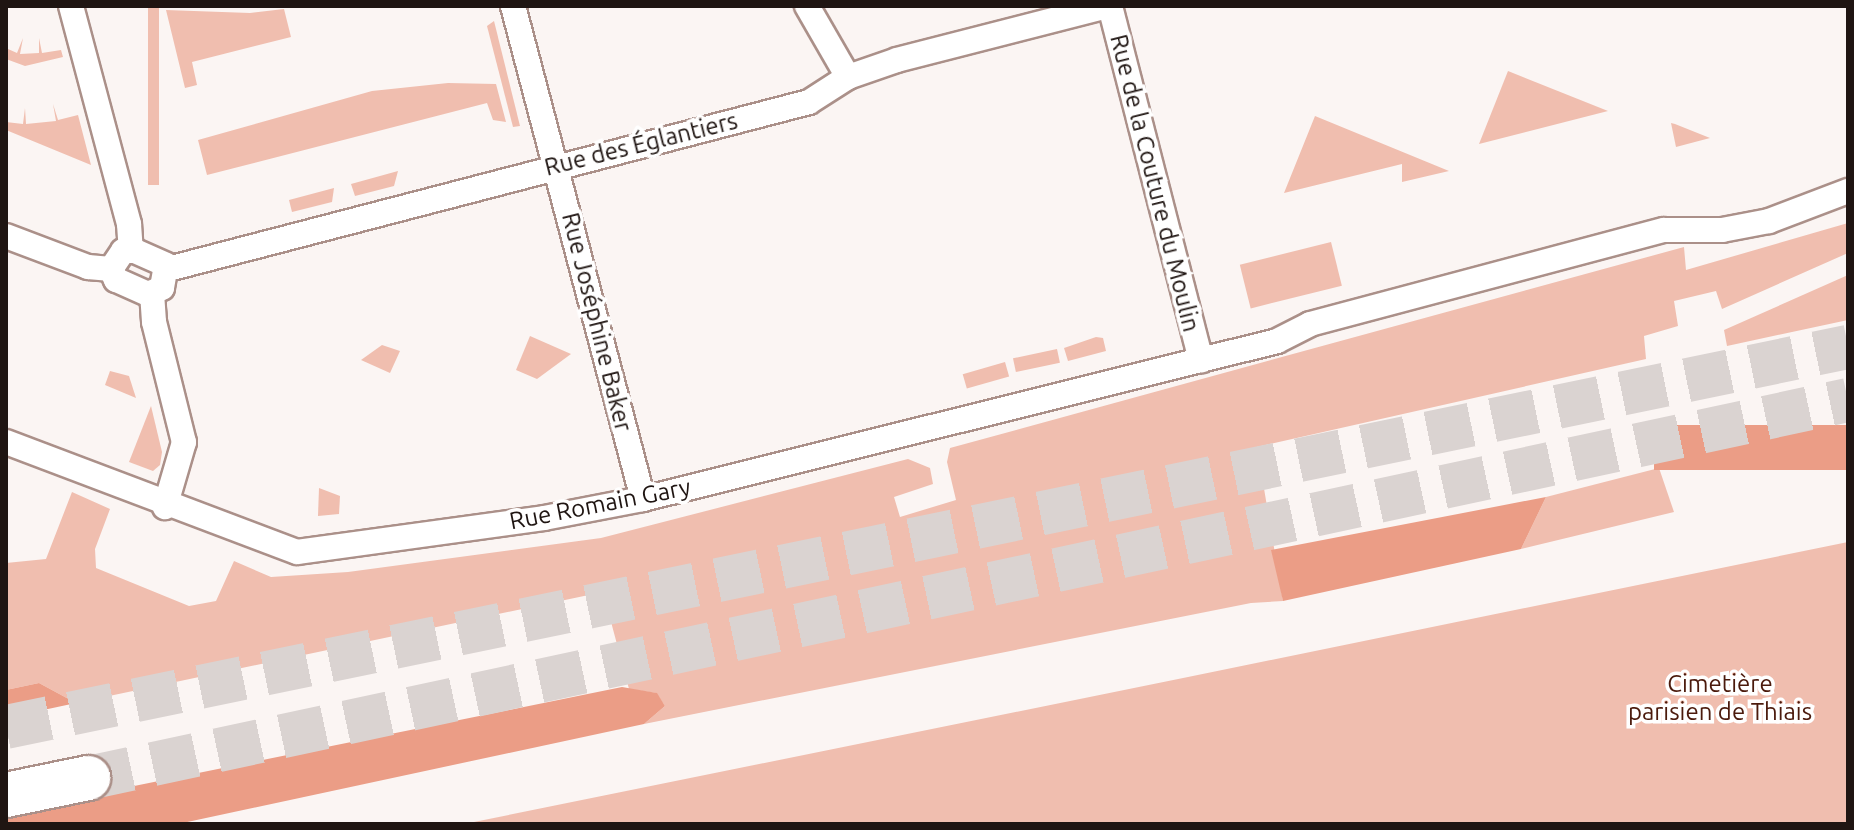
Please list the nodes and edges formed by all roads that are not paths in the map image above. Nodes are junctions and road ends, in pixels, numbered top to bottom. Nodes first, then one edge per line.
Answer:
1 (71, 6) edge
2 (513, 6) edge
3 (807, 6) edge
4 (1109, 6) edge
5 (848, 77) junction
6 (557, 167) junction
7 (1848, 191) edge
8 (6, 236) edge
9 (131, 250) junction
10 (111, 269) junction
11 (168, 269) junction
12 (152, 293) junction
13 (1201, 360) junction
14 (6, 442) edge
15 (643, 499) junction
16 (165, 507) junction
17 (88, 778) tunnel mouth
18 (6, 795) edge

1 - 9 street
2 - 6 street, Rue Joséphine Baker
3 - 5 street
4 - 5 street, Rue des Églantiers
4 - 13 street, Rue de la Couture du Moulin
5 - 6 street, Rue des Églantiers
6 - 11 street, Rue des Églantiers
6 - 15 street, Rue Joséphine Baker
7 - 13 street, Rue Romain Gary
8 - 10 street
9 - 10 street
9 - 11 street
10 - 12 street
11 - 12 street
12 - 16 street
13 - 15 street, Rue Romain Gary
14 - 16 street, Rue Romain Gary
15 - 16 street, Rue Romain Gary
17 - 18 highway

